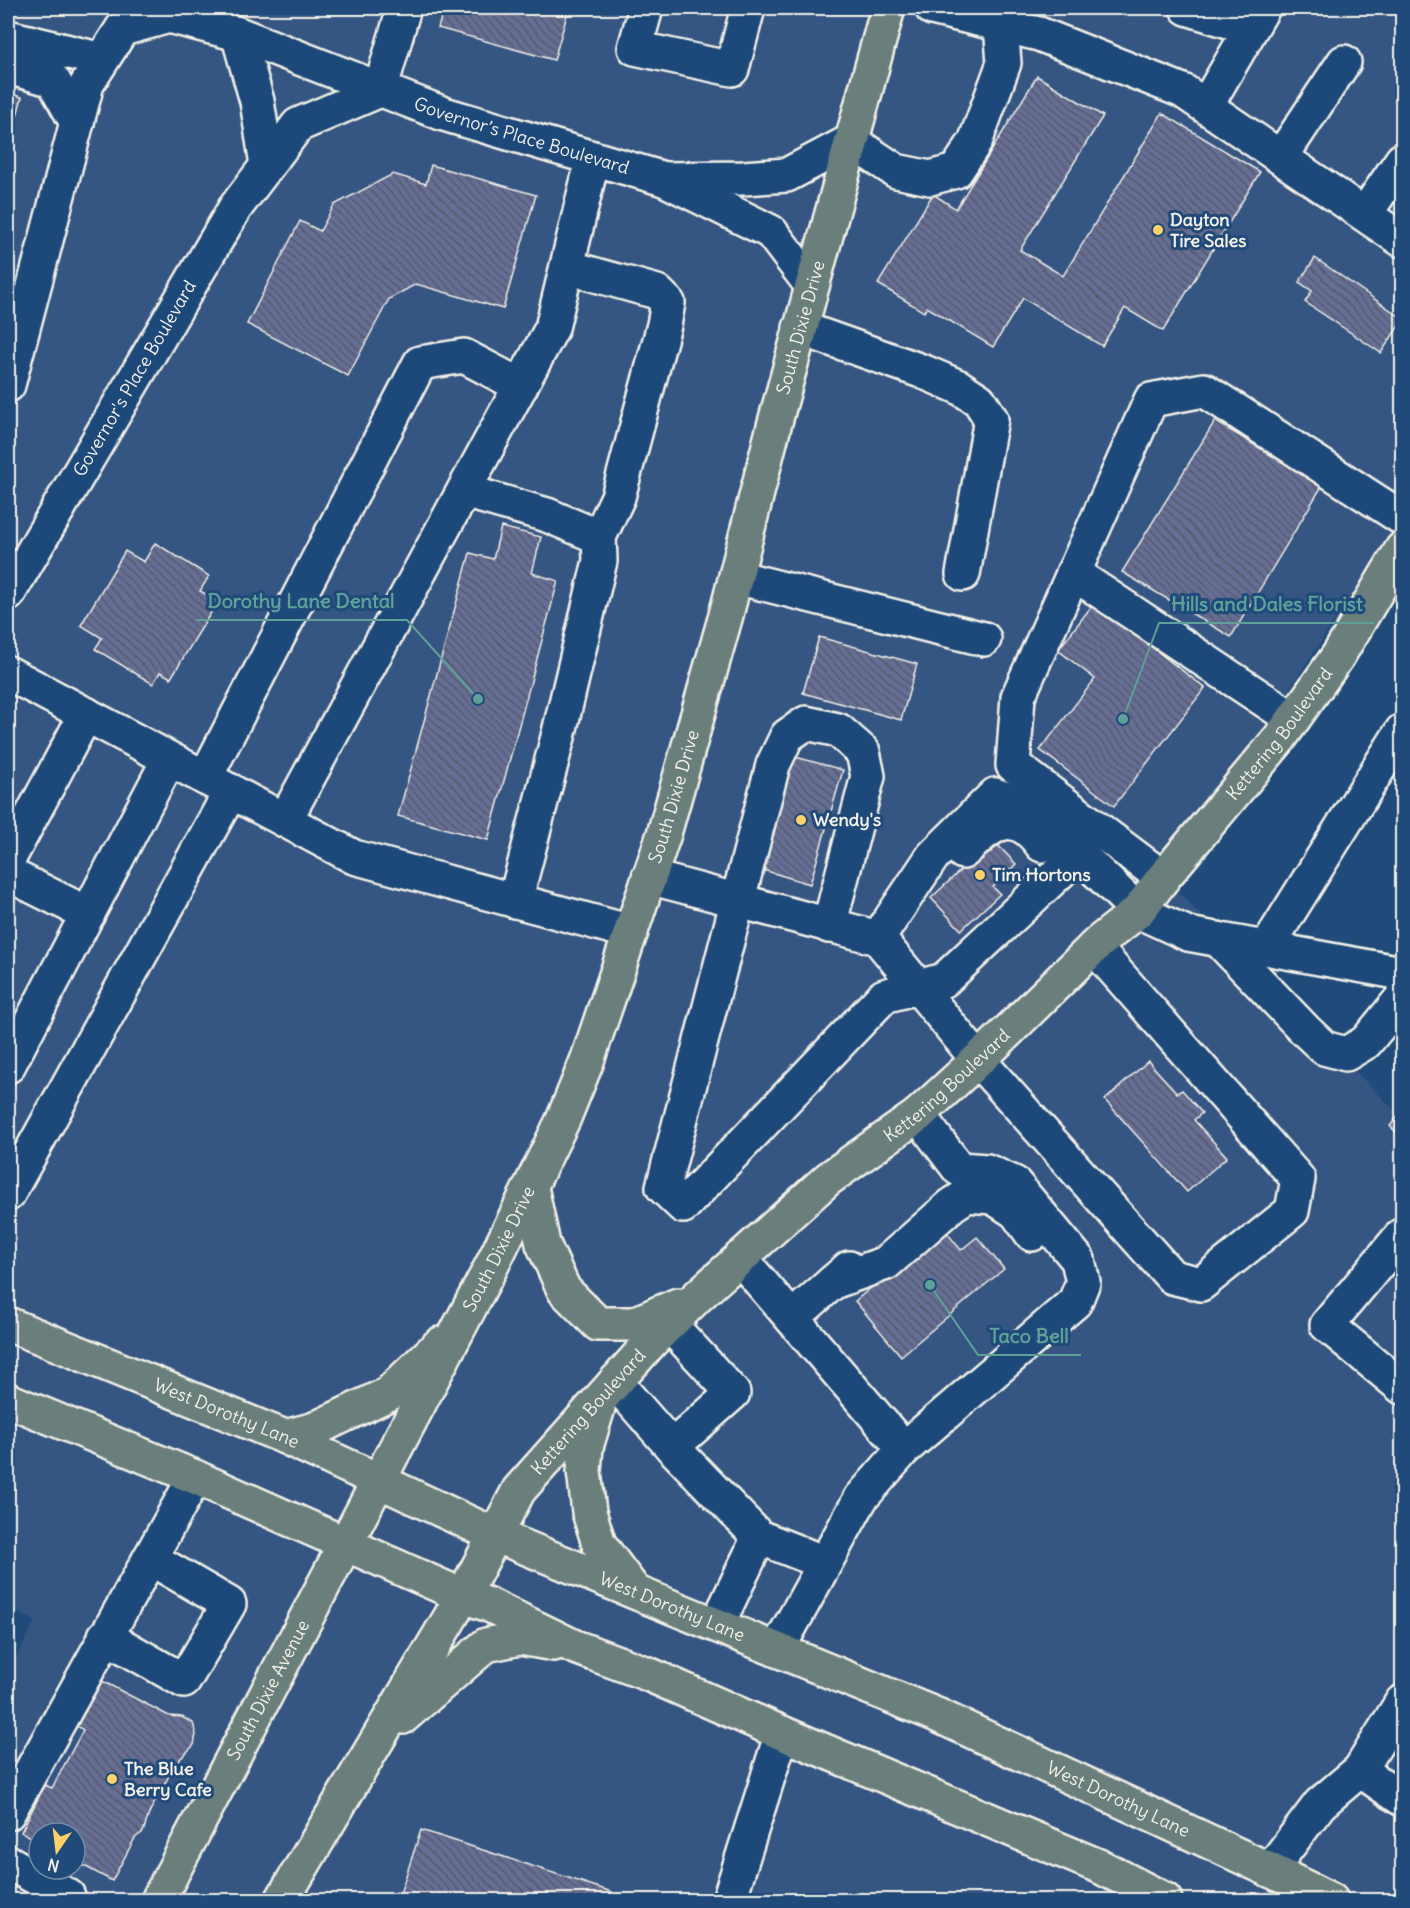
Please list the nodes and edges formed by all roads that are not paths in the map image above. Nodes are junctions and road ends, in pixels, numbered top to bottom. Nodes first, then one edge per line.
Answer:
1 (404, 8) edge
2 (646, 8) edge
3 (748, 8) edge
4 (888, 8) edge
5 (932, 8) edge
6 (1187, 8) edge
7 (1003, 16) edge
8 (1257, 18) edge
9 (238, 34) junction
10 (8, 37) edge
11 (102, 60) junction
12 (1344, 62) dead end
13 (8, 67) edge
14 (380, 90) junction
15 (1206, 106) junction
16 (77, 123) junction
17 (851, 141) junction
18 (1281, 157) junction
19 (593, 158) junction
20 (1402, 160) edge
21 (267, 165) junction
22 (664, 179) junction
23 (1365, 214) junction
24 (1402, 240) edge
25 (567, 267) junction
26 (812, 286) junction
27 (800, 328) junction
28 (8, 385) edge
29 (521, 386) junction
30 (464, 491) junction
31 (1402, 518) edge
32 (599, 537) junction
33 (1402, 549) edge
34 (1073, 573) junction
35 (963, 574) dead end
36 (736, 577) junction
37 (8, 594) edge
38 (984, 639) dead end
39 (8, 673) edge
40 (86, 714) junction
41 (1293, 719) junction
42 (1402, 731) edge
43 (169, 759) junction
44 (218, 785) junction
45 (285, 820) junction
46 (8, 860) edge
47 (1070, 862) junction
48 (8, 873) edge
49 (650, 877) junction
50 (1164, 878) junction
51 (515, 901) junction
52 (737, 901) junction
53 (1138, 911) junction
54 (88, 914) junction
55 (829, 926) junction
56 (884, 929) junction
57 (631, 932) junction
58 (1218, 939) junction
59 (1094, 947) junction
60 (1267, 947) junction
61 (1402, 973) edge
62 (919, 986) junction
63 (1402, 998) edge
64 (978, 1060) junction
65 (8, 1066) edge
66 (918, 1115) junction
67 (960, 1168) junction
68 (12, 1175) edge
69 (531, 1187) junction
70 (1402, 1235) edge
71 (740, 1258) junction
72 (833, 1282) junction
73 (664, 1318) junction
74 (792, 1318) junction
75 (463, 1322) junction
76 (8, 1324) edge
77 (1041, 1330) junction
78 (1402, 1387) edge
79 (609, 1389) junction
80 (8, 1400) edge
81 (285, 1437) junction
82 (672, 1447) junction
83 (904, 1449) junction
84 (195, 1477) junction
85 (378, 1481) junction
86 (495, 1535) junction
87 (759, 1537) junction
88 (345, 1544) junction
89 (150, 1557) junction
90 (825, 1563) junction
91 (635, 1592) junction
92 (464, 1596) junction
93 (717, 1625) junction
94 (105, 1636) junction
95 (575, 1647) junction
96 (777, 1650) junction
97 (1402, 1702) edge
98 (782, 1733) junction
99 (381, 1736) junction
100 (1360, 1770) junction
101 (1402, 1799) edge
102 (8, 1813) edge
103 (8, 1862) edge
104 (1270, 1869) junction
105 (66, 1900) edge
106 (158, 1900) edge
107 (282, 1900) edge
108 (729, 1900) edge
109 (1165, 1900) edge
110 (1331, 1900) edge

1 - 14 street
2 - 3 street
4 - 17 main road, South Dixie Drive
5 - 7 street
6 - 8 street
7 - 15 street
7 - 17 street
8 - 15 street
9 - 11 street
9 - 14 street
9 - 21 street
10 - 11 street
11 - 16 street
12 - 18 street
13 - 16 street
14 - 19 street, Governor’s Place Boulevard
14 - 21 street, Governor's Place Boulevard
15 - 18 street
16 - 28 street
17 - 22 street, Governor’s Place Boulevard
17 - 26 main road, South Dixie Drive
18 - 23 street
19 - 22 street, Governor’s Place Boulevard
19 - 25 street
20 - 23 street
21 - 37 street, Governor's Place Boulevard
22 - 26 street, Governor’s Place Boulevard
23 - 24 street
25 - 29 street
25 - 32 street
26 - 27 main road, South Dixie Drive
27 - 35 street
27 - 36 main road, South Dixie Drive
29 - 30 street
29 - 44 street
30 - 32 street
30 - 45 street
31 - 34 street
32 - 51 street
33 - 41 main road, Kettering Boulevard
34 - 41 street
34 - 50 street
36 - 38 street
36 - 49 main road, South Dixie Drive
39 - 40 street
40 - 43 street
40 - 46 street
41 - 50 main road, Kettering Boulevard
42 - 60 street
43 - 44 street
43 - 54 street
44 - 45 street
44 - 68 street
45 - 51 street
47 - 53 street
47 - 56 street
47 - 62 street
48 - 54 street
49 - 52 street
49 - 57 main road, South Dixie Drive
50 - 53 main road, Kettering Boulevard
51 - 57 street
52 - 55 street
52 - 55 street
52 - 62 street
53 - 58 street
53 - 59 main road, Kettering Boulevard
54 - 65 street
55 - 56 street
56 - 62 street
57 - 69 main road, South Dixie Drive
58 - 60 street
58 - 63 street
59 - 64 main road, Kettering Boulevard
59 - 64 street
60 - 61 street
62 - 64 street
64 - 66 main road, Kettering Boulevard
66 - 67 street
66 - 71 main road, Kettering Boulevard
67 - 72 street
67 - 77 street
69 - 73 main road, Kettering Boulevard
69 - 75 main road, South Dixie Drive
70 - 78 street
71 - 73 main road, Kettering Boulevard
71 - 74 street
72 - 74 street
72 - 77 street
73 - 79 main road, Kettering Boulevard
73 - 82 street
74 - 83 street
75 - 81 main road
75 - 85 main road, South Dixie Drive
76 - 81 main road, West Dorothy Lane
77 - 83 street
79 - 82 street
79 - 86 main road, Kettering Boulevard
79 - 91 main road
80 - 84 main road
81 - 85 main road, West Dorothy Lane
82 - 87 street
83 - 90 street
84 - 88 main road
84 - 89 street
85 - 86 main road, West Dorothy Lane
85 - 88 main road, South Dixie Drive
86 - 91 main road, West Dorothy Lane
86 - 92 main road, Kettering Boulevard
87 - 90 street
87 - 93 street
88 - 92 main road
88 - 106 main road, South Dixie Avenue
89 - 94 street
89 - 94 street
90 - 96 street
91 - 93 main road, West Dorothy Lane
92 - 95 main road
92 - 99 main road
93 - 96 main road, West Dorothy Lane
94 - 102 street
95 - 98 main road
95 - 99 main road
96 - 104 main road, West Dorothy Lane
97 - 100 street
98 - 108 street
98 - 109 main road
99 - 107 main road
100 - 101 street
100 - 104 street
103 - 105 street
104 - 110 main road, West Dorothy Lane

